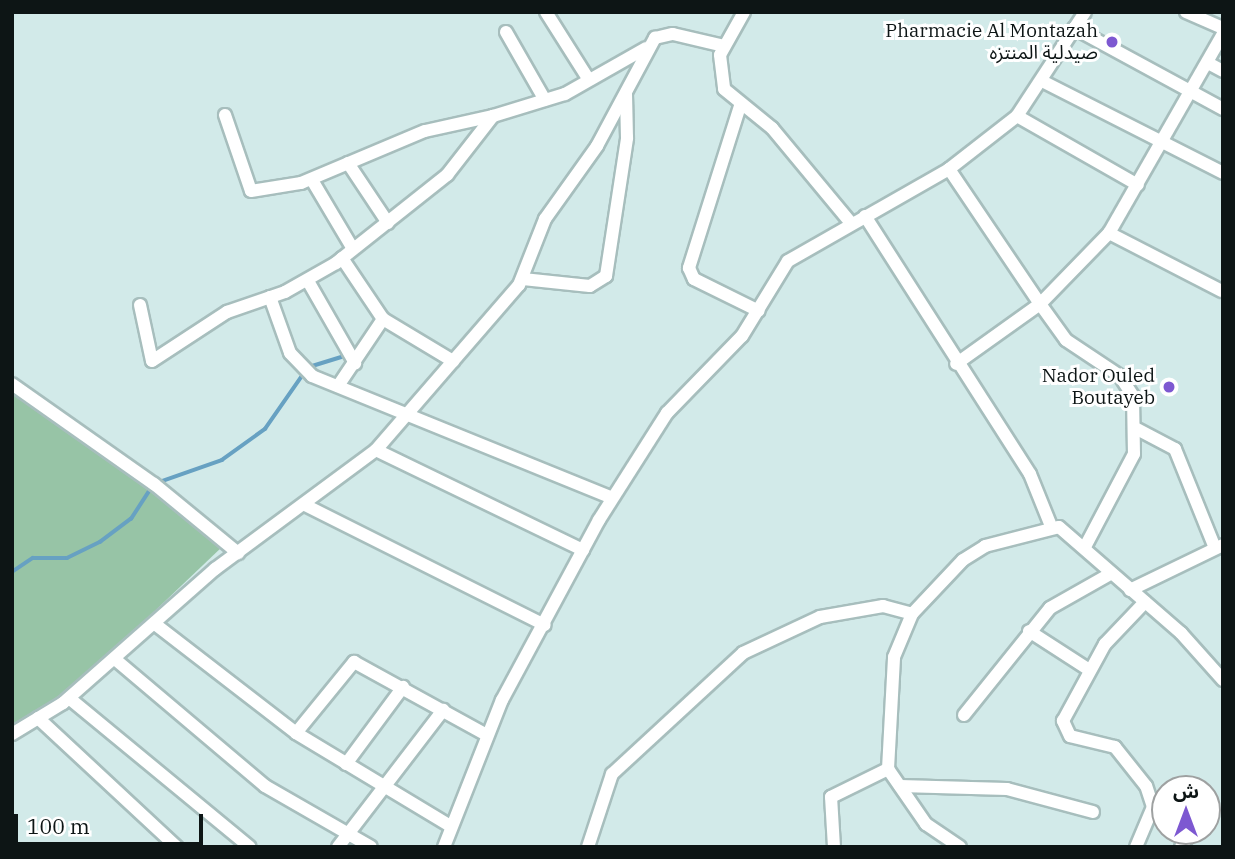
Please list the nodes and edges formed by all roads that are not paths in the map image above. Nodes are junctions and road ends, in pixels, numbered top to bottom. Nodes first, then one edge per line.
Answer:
1 (546, 12) edge
2 (744, 12) edge
3 (1085, 12) edge
4 (1191, 13) edge
5 (1074, 28) junction
6 (1223, 31) edge
7 (506, 32) dead end
8 (724, 46) junction
9 (646, 48) junction
10 (1208, 63) junction
11 (1223, 71) edge
12 (589, 80) junction
13 (1042, 81) junction
14 (626, 90) junction
15 (1190, 92) junction
16 (545, 100) junction
17 (740, 106) junction
18 (1223, 109) edge
19 (225, 115) dead end
20 (493, 116) junction
21 (1017, 116) junction
22 (1163, 141) junction
23 (348, 163) junction
24 (949, 169) junction
25 (1223, 173) edge
26 (312, 180) junction
27 (1139, 185) junction
28 (865, 216) junction
29 (387, 223) junction
30 (851, 223) junction
31 (1109, 233) junction
32 (353, 249) junction
33 (342, 258) junction
34 (523, 279) junction
35 (308, 281) junction
36 (1222, 291) edge
37 (270, 297) junction
38 (1040, 304) junction
39 (140, 305) dead end
40 (760, 311) junction
41 (383, 319) junction
42 (453, 361) junction
43 (355, 363) junction
44 (956, 364) junction
45 (12, 384) edge
46 (338, 386) junction
47 (409, 413) junction
48 (1138, 429) junction
49 (376, 450) junction
50 (612, 498) junction
51 (304, 506) junction
52 (1051, 526) junction
53 (1086, 545) junction
54 (1219, 547) edge
55 (583, 550) junction
56 (238, 553) junction
57 (1110, 574) junction
58 (1130, 590) junction
59 (1144, 602) junction
60 (912, 614) junction
61 (155, 624) junction
62 (545, 625) junction
63 (1029, 631) junction
64 (116, 660) junction
65 (1088, 669) junction
66 (1223, 680) edge
67 (403, 687) junction
68 (69, 698) junction
69 (443, 710) junction
70 (964, 715) dead end
71 (38, 718) junction
72 (296, 733) junction
73 (12, 734) edge
74 (487, 735) junction
75 (346, 764) junction
76 (888, 769) junction
77 (900, 786) junction
78 (388, 789) junction
79 (1093, 813) dead end
80 (450, 826) junction
81 (350, 833) junction
82 (177, 847) edge
83 (250, 847) edge
84 (338, 847) edge
85 (371, 847) edge
86 (444, 847) edge
87 (588, 847) edge
88 (834, 847) edge
89 (960, 847) edge
90 (1136, 847) edge

1 - 12 street
2 - 8 street
3 - 5 street
4 - 6 street
5 - 13 street
5 - 15 street
6 - 10 street
7 - 16 street
8 - 9 street
8 - 17 street
9 - 12 street
9 - 14 street
10 - 11 street
10 - 15 street
12 - 16 street
13 - 21 street
13 - 22 street
14 - 34 street
14 - 34 street
15 - 18 street
15 - 22 street
16 - 20 street
17 - 30 street
17 - 40 street
19 - 26 street
20 - 23 street
20 - 29 street
21 - 24 street
21 - 27 street
22 - 25 street
22 - 27 street
23 - 26 street
23 - 29 street
24 - 28 street
24 - 38 street
26 - 32 street
27 - 31 street
28 - 30 street
28 - 44 street
29 - 32 street
30 - 40 street
31 - 36 street
31 - 38 street
32 - 33 street
33 - 35 street
33 - 41 street
34 - 42 street
35 - 37 street
35 - 43 street
37 - 39 street
37 - 46 street
38 - 44 street
38 - 48 street
40 - 50 street
41 - 42 street
41 - 43 street
42 - 47 street
43 - 46 street
44 - 52 street
45 - 56 street
46 - 47 street
47 - 49 street
47 - 50 street
48 - 53 street
48 - 54 street
49 - 51 street
49 - 55 street
50 - 55 street
51 - 56 street
51 - 62 street
52 - 53 street
52 - 60 street
53 - 57 street
54 - 58 street
55 - 62 street
56 - 61 street
57 - 58 street
57 - 63 street
58 - 59 street
59 - 65 street
59 - 66 street
60 - 76 street
60 - 87 street
61 - 64 street
61 - 72 street
62 - 74 street
63 - 65 street
63 - 70 street
64 - 68 street
64 - 81 street
65 - 90 street
67 - 69 street
67 - 72 street
67 - 75 street
68 - 71 street
68 - 83 street
69 - 74 street
69 - 78 street
71 - 73 street
71 - 82 street
72 - 75 street
74 - 80 street
75 - 78 street
76 - 77 street
76 - 88 street
77 - 79 street
77 - 89 street
78 - 80 street
78 - 81 street
80 - 86 street
81 - 84 street
81 - 85 street

